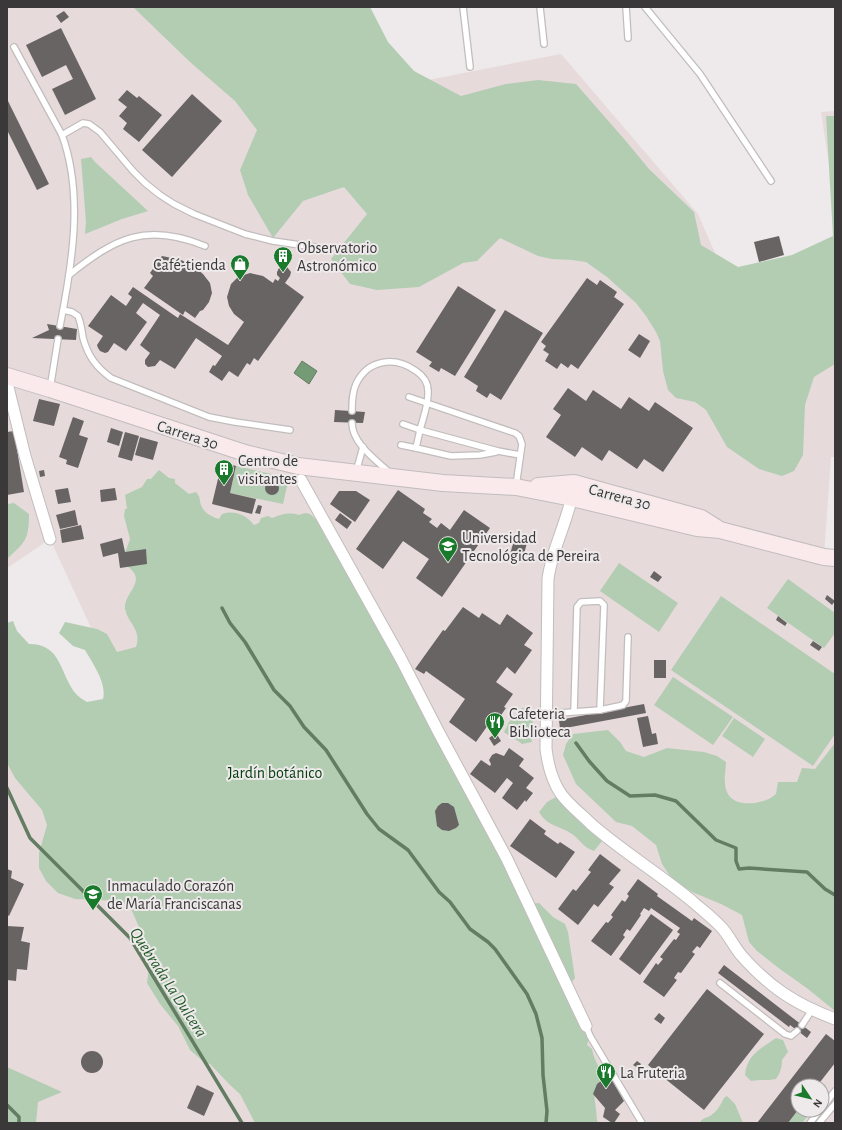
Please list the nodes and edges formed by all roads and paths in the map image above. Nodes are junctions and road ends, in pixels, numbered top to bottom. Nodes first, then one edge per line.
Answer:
1 (463, 7) edge
2 (540, 7) edge
3 (626, 7) edge
4 (645, 7) edge
5 (628, 38) dead end
6 (544, 44) dead end
7 (14, 47) dead end
8 (470, 67) dead end
9 (62, 135) junction
10 (771, 181) dead end
11 (205, 246) dead end
12 (328, 249) dead end
13 (69, 275) junction
14 (63, 310) junction
15 (60, 326) dead end
16 (58, 339) dead end
17 (7, 376) edge
18 (7, 383) edge
19 (50, 389) junction
20 (409, 397) dead end
21 (426, 402) junction
22 (352, 411) dead end
23 (352, 423) dead end
24 (403, 424) dead end
25 (290, 430) dead end
26 (420, 430) junction
27 (401, 445) dead end
28 (363, 447) junction
29 (416, 448) junction
30 (498, 451) junction
31 (520, 455) junction
32 (356, 474) junction
33 (396, 478) junction
34 (301, 480) dead end
35 (516, 488) junction
36 (573, 491) junction
37 (50, 539) dead end
38 (835, 558) edge
39 (628, 637) dead end
40 (600, 710) junction
41 (574, 712) junction
42 (546, 714) junction
43 (720, 983) dead end
44 (812, 1010) junction
45 (835, 1019) edge
46 (802, 1025) dead end
47 (586, 1026) joint
48 (797, 1031) dead end
49 (835, 1104) edge
50 (642, 1123) edge
51 (819, 1123) edge

1 - 8 lane
2 - 6 lane
3 - 5 lane
4 - 10 lane
7 - 9 lane
9 - 12 lane
9 - 13 lane
11 - 13 lane
13 - 14 lane
14 - 15 lane
14 - 25 lane
16 - 19 lane
17 - 19 street, Carrera 30
18 - 37 street
19 - 32 street, Carrera 30
20 - 21 lane
21 - 22 lane
21 - 26 lane
21 - 31 lane
23 - 28 lane
24 - 26 lane
26 - 29 lane
26 - 30 lane
27 - 29 lane
28 - 32 lane
28 - 33 lane
29 - 30 lane
30 - 31 lane
31 - 35 lane
32 - 33 street, Carrera 30
33 - 35 street, Carrera 30
34 - 47 street
35 - 36 street, Carrera 30
36 - 38 street, Carrera 30
36 - 42 street
39 - 40 lane
40 - 41 lane
40 - 41 lane
41 - 42 lane
42 - 44 street
43 - 48 lane
44 - 45 street
44 - 46 lane
47 - 50 lane
49 - 51 lane

